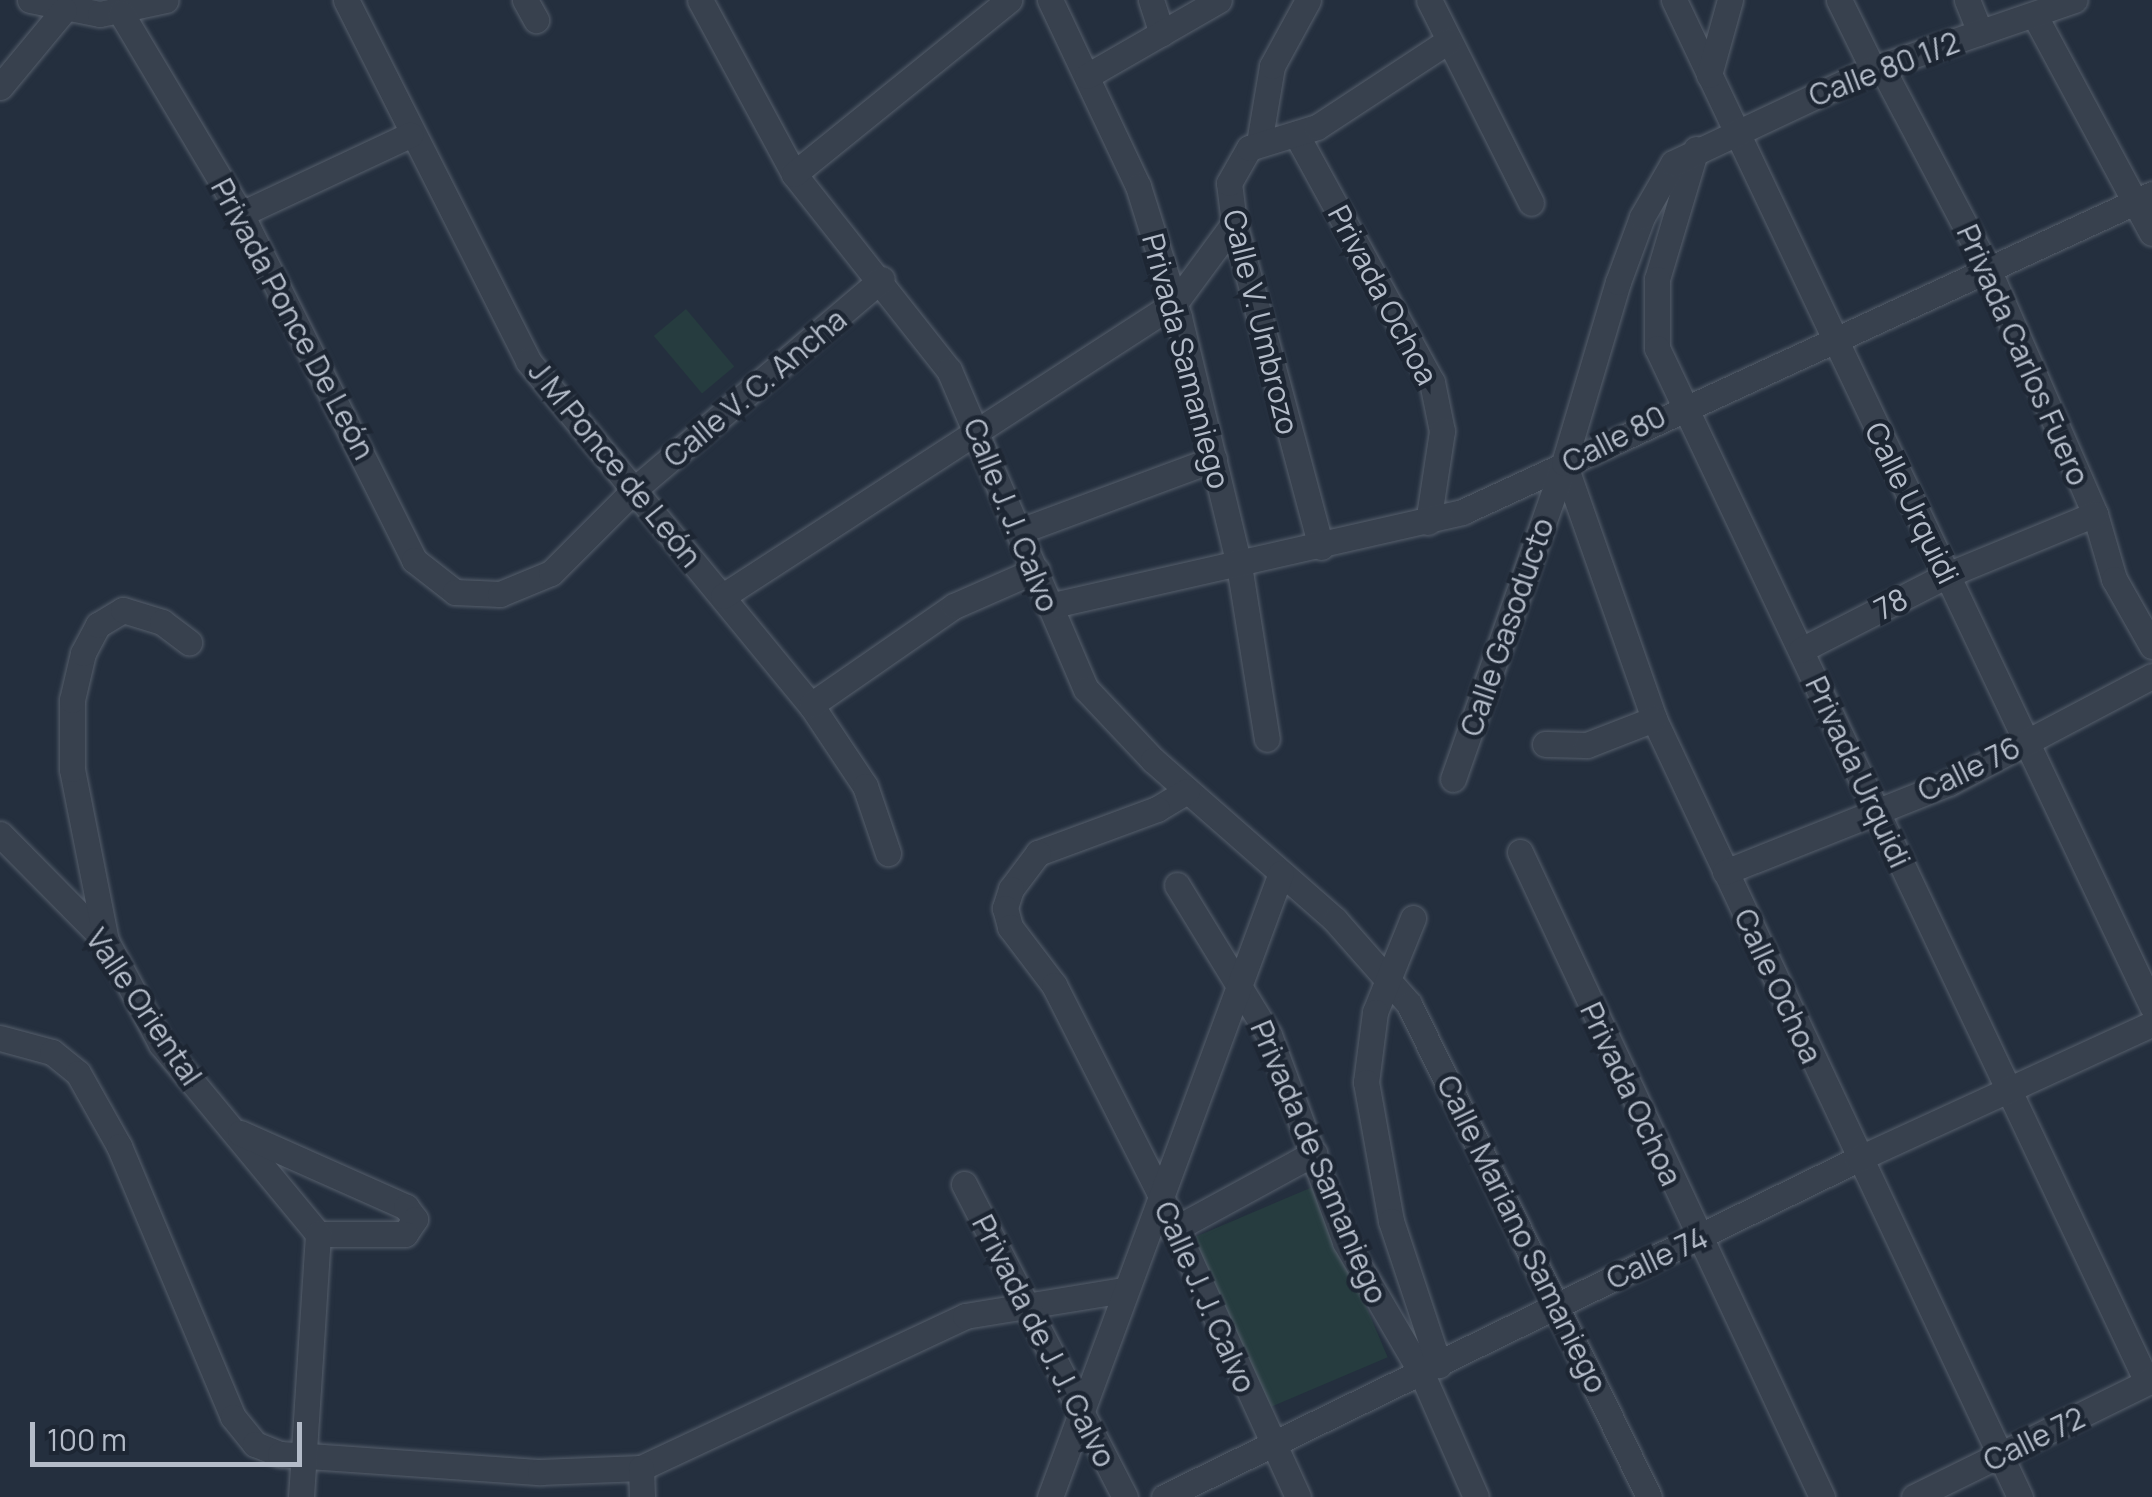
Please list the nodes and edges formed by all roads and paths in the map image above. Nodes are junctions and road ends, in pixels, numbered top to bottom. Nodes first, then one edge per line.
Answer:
1 (166, 0) edge
2 (346, 0) edge
3 (700, 0) edge
4 (1010, 0) edge
5 (1050, 0) edge
6 (1150, 0) edge
7 (1218, 0) edge
8 (1308, 0) edge
9 (1674, 0) edge
10 (1730, 0) edge
11 (1839, 0) edge
12 (1967, 0) edge
13 (2075, 0) edge
14 (1431, 1) edge
15 (49, 4) edge
16 (121, 13) junction
17 (2036, 18) junction
18 (1980, 32) junction
19 (1162, 33) junction
20 (1448, 42) junction
21 (1878, 69) junction
22 (1709, 75) junction
23 (1087, 76) junction
24 (0, 87) edge
25 (1738, 128) junction
26 (1296, 134) junction
27 (410, 135) junction
28 (1259, 143) junction
29 (1696, 149) junction
30 (794, 174) junction
31 (2145, 197) edge
32 (1531, 203) dead end
33 (241, 214) junction
34 (1234, 223) junction
35 (2152, 233) edge
36 (1988, 269) junction
37 (882, 279) junction
38 (1175, 302) junction
39 (1831, 339) junction
40 (1684, 405) junction
41 (979, 434) junction
42 (1214, 459) junction
43 (1564, 463) junction
44 (635, 489) junction
45 (2094, 514) junction
46 (1428, 522) junction
47 (1020, 531) junction
48 (1322, 547) junction
49 (1238, 565) junction
50 (1036, 570) junction
51 (1947, 575) junction
52 (484, 596) joint
53 (723, 596) junction
54 (1050, 606) junction
55 (189, 642) dead end
56 (2152, 646) edge
57 (1800, 650) junction
58 (2152, 676) edge
59 (811, 705) junction
60 (1654, 720) junction
61 (1266, 739) dead end
62 (2030, 740) junction
63 (1545, 744) dead end
64 (1453, 778) dead end
65 (1187, 791) junction
66 (1878, 812) junction
67 (0, 834) edge
68 (1520, 852) dead end
69 (888, 853) dead end
70 (1724, 872) junction
71 (1281, 873) junction
72 (1177, 885) dead end
73 (1413, 918) dead end
74 (106, 941) junction
75 (1386, 976) junction
76 (1241, 985) junction
77 (2152, 1006) edge
78 (2152, 1024) edge
79 (0, 1038) edge
80 (2008, 1088) junction
81 (234, 1130) junction
82 (1314, 1153) junction
83 (1858, 1159) junction
84 (964, 1184) dead end
85 (1158, 1192) junction
86 (1173, 1230) junction
87 (318, 1234) junction
88 (1698, 1239) junction
89 (1123, 1290) junction
90 (1020, 1303) junction
91 (1556, 1306) junction
92 (1430, 1370) junction
93 (2149, 1381) edge
94 (1083, 1418) junction
95 (1273, 1447) junction
96 (301, 1455) junction
97 (2000, 1456) junction
98 (641, 1468) junction
99 (538, 1485) edge
100 (301, 1497) edge
101 (642, 1497) edge
102 (1050, 1497) edge
103 (1125, 1497) edge
104 (1164, 1497) edge
105 (1298, 1497) edge
106 (1476, 1497) edge
107 (1650, 1497) edge
108 (1822, 1497) edge
109 (1914, 1497) edge
110 (2020, 1497) edge

1 - 16 street
2 - 27 street, J M Ponce de León
3 - 30 street, Calle J. J. Calvo
4 - 30 street
5 - 23 street, Privada Samaniego
6 - 19 street
7 - 19 street
8 - 28 street
9 - 22 street, Calle Urquidi
10 - 22 street
11 - 21 street, Privada Carlos Fuero
12 - 18 street
13 - 17 street, Calle 80 1/2
14 - 20 street
15 - 16 street
15 - 24 street
16 - 33 street, Privada Ponce De León
17 - 18 street, Calle 80 1/2
17 - 31 street
18 - 21 street, Calle 80 1/2
19 - 23 street
20 - 26 street
20 - 32 street
21 - 25 street, Calle 80 1/2
21 - 36 street, Privada Carlos Fuero
22 - 25 street, Calle Urquidi
23 - 38 street, Privada Samaniego
25 - 29 street, Calle 80 1/2
25 - 39 street, Calle Urquidi
26 - 28 street
26 - 46 street, Privada Ochoa
27 - 33 street
27 - 44 street, J M Ponce de León
28 - 34 street, Calle V. Umbrozo
29 - 40 street, Privada Urquidi
29 - 43 street, Calle Gasoducto
30 - 37 street, Calle J. J. Calvo
31 - 35 street
31 - 36 street, Calle 80
33 - 52 street, Privada Ponce De León
34 - 38 street
34 - 48 street, Calle V. Umbrozo
36 - 39 street, Calle 80
36 - 45 street, Privada Carlos Fuero
37 - 41 street, Calle J. J. Calvo
37 - 44 street, Calle V. C. Ancha
38 - 41 street
38 - 42 street, Privada Samaniego
39 - 40 street, Calle 80
39 - 51 street, Calle Urquidi
40 - 43 street, Calle 80
40 - 57 street, Privada Urquidi
41 - 47 street, Calle J. J. Calvo
41 - 53 street
42 - 47 street
42 - 49 street, Privada Samaniego
43 - 46 street, Calle 80
43 - 60 street, Calle Ochoa
43 - 64 street, Calle Gasoducto
44 - 52 street, Calle V. C. Ancha
44 - 53 street, J M Ponce de León
45 - 51 street, 78
45 - 56 street, Privada Carlos Fuero
46 - 48 street, Calle 80
47 - 50 street, Calle J. J. Calvo
48 - 49 street, Calle 80
49 - 54 street, Calle 80
49 - 61 street, Privada Samaniego
50 - 54 street, Calle J. J. Calvo
50 - 59 street
51 - 57 street, 78
51 - 62 street, Calle Urquidi
53 - 59 street, J M Ponce de León
54 - 65 street, Calle J. J. Calvo
55 - 74 street
57 - 66 street, Privada Urquidi
58 - 62 street, Calle 76
59 - 69 street, J M Ponce de León
60 - 63 street
60 - 70 street, Calle Ochoa
62 - 66 street, Calle 76
62 - 77 street, Calle Urquidi
65 - 71 street, Calle J. J. Calvo
65 - 85 street, Calle J. J. Calvo
66 - 70 street, Calle 76
66 - 80 street, Privada Urquidi
67 - 74 street, Valle Oriental
68 - 88 street, Privada Ochoa
70 - 83 street, Calle Ochoa
71 - 75 street, Calle J. J. Calvo
71 - 76 street
72 - 76 street, Privada de Samaniego
73 - 75 street
74 - 81 street, Valle Oriental
75 - 91 street, Calle Mariano Samaniego
75 - 92 street, Privada de Samaniego
76 - 82 street, Privada de Samaniego
76 - 85 street
78 - 80 street, Calle 74
79 - 96 street
80 - 83 street, Calle 74
80 - 93 street, Privada Urquidi
81 - 87 street, Valle Oriental
81 - 87 street
82 - 86 street
82 - 92 street, Privada de Samaniego
83 - 88 street, Calle 74
83 - 97 street, Calle Ochoa
84 - 90 street, Privada de J. J. Calvo
85 - 86 street, Calle J. J. Calvo
85 - 89 street
86 - 95 street, Calle J. J. Calvo
87 - 96 street
88 - 91 street, Calle 74
88 - 108 street, Privada Ochoa
89 - 90 street
89 - 94 street
90 - 94 street, Privada de J. J. Calvo
90 - 98 street
91 - 92 street, Calle 74
91 - 107 street, Calle Mariano Samaniego
92 - 95 street, Calle 74
92 - 106 street, Privada de Samaniego
93 - 97 street, Calle 72
94 - 102 street
94 - 103 street, Privada de J. J. Calvo
95 - 104 street, Calle 74
95 - 105 street, Calle J. J. Calvo
96 - 99 street
96 - 100 street
97 - 109 street, Calle 72
97 - 110 street, Calle Ochoa
98 - 99 street
98 - 101 street

